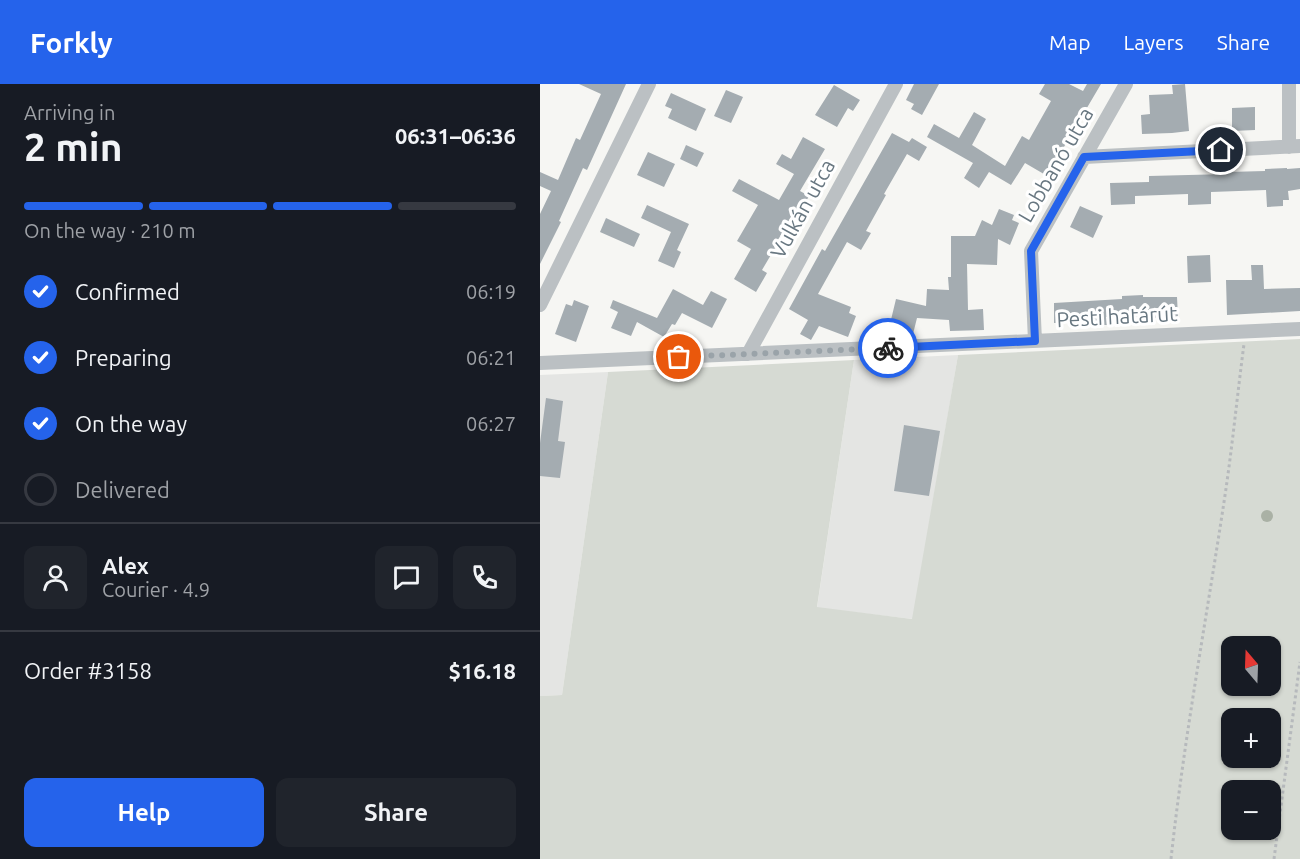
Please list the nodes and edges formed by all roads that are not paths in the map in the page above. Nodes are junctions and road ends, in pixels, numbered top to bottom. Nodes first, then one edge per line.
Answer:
1 (649, 84) edge
2 (896, 84) edge
3 (1126, 84) edge
4 (1289, 84) edge
5 (1295, 146) edge
6 (1084, 157) junction
7 (540, 305) edge
8 (1300, 329) edge
9 (1035, 341) junction
10 (748, 354) junction
11 (540, 363) edge

1 - 7 street
2 - 10 street, Vulkán utca
3 - 6 street, Lobbanó utca
4 - 5 street
5 - 6 street
6 - 9 street, Lobbanó utca
8 - 9 street, Pesti határút
9 - 10 street, Pesti határút
10 - 11 street, Pesti határút

